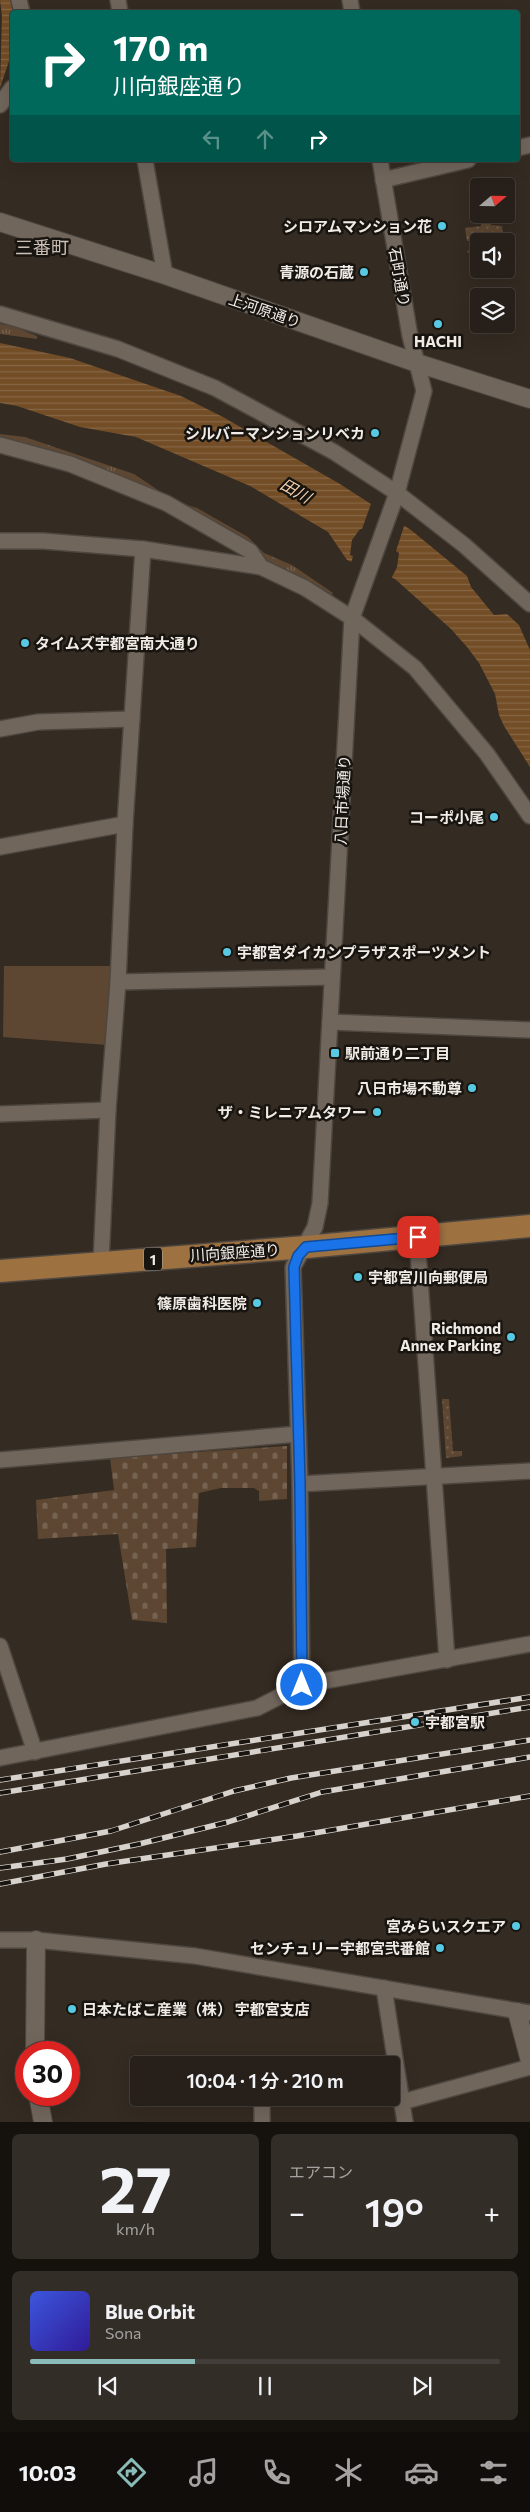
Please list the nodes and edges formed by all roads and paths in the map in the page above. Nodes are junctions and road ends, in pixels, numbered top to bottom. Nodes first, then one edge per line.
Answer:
1 (10, 91) edge
2 (0, 104) edge
3 (145, 162) edge
4 (380, 162) edge
5 (460, 162) edge
6 (383, 180) junction
7 (0, 222) edge
8 (164, 275) junction
9 (0, 314) edge
10 (417, 363) junction
11 (530, 399) edge
12 (0, 445) edge
13 (397, 496) junction
14 (0, 541) edge
15 (143, 550) junction
16 (261, 567) junction
17 (530, 604) edge
18 (353, 615) junction
19 (132, 719) junction
20 (0, 729) edge
21 (530, 816) edge
22 (125, 824) junction
23 (0, 847) edge
24 (332, 977) junction
25 (118, 982) junction
26 (330, 1022) junction
27 (530, 1030) edge
28 (108, 1110) junction
29 (0, 1114) edge
30 (530, 1226) edge
31 (418, 1237) junction
32 (306, 1247) junction
33 (101, 1262) junction
34 (0, 1270) edge
35 (298, 1434) junction
36 (0, 1460) edge
37 (530, 1470) edge
38 (435, 1475) junction
39 (300, 1484) junction
40 (530, 1644) edge
41 (0, 1646) edge
42 (447, 1660) junction
43 (302, 1685) junction
44 (34, 1752) junction
45 (0, 1758) edge
46 (0, 1940) edge
47 (36, 1940) junction
48 (384, 1988) junction
49 (524, 2012) edge
50 (35, 2041) edge
51 (393, 2056) edge
52 (530, 2061) edge
53 (530, 2067) edge
54 (400, 2093) edge
55 (402, 2102) junction
56 (40, 2106) edge
57 (262, 2106) edge
58 (43, 2122) edge
59 (262, 2122) edge
60 (406, 2122) edge

1 - 2 street
3 - 8 street
4 - 6 street, 石町通り
5 - 6 street
6 - 10 street, 石町通り
7 - 8 street, 上河原通り
8 - 10 street, 上河原通り
9 - 13 street
10 - 11 street, 上河原通り
10 - 13 street, 八日市場通り
12 - 16 street
13 - 17 street
13 - 18 street, 八日市場通り
14 - 15 street
15 - 16 street
15 - 19 street
16 - 18 street
18 - 21 street
18 - 24 street, 八日市場通り
19 - 20 street
19 - 22 street
22 - 23 street
22 - 25 street
24 - 25 street
24 - 26 street, 八日市場通り
25 - 28 street
26 - 27 street
26 - 32 street, 八日市場通り
28 - 29 street
28 - 33 street
30 - 31 main road, 川向銀座通り / 1
31 - 32 main road, 川向銀座通り / 1
31 - 38 street
32 - 33 main road, 川向銀座通り / 1
32 - 35 street, 八日市場通り
33 - 34 main road, 川向銀座通り / 1
35 - 36 street
35 - 39 street, 八日市場通り
37 - 38 street
38 - 39 street
38 - 42 street
39 - 43 street, 八日市場通り
40 - 42 street
41 - 44 street
42 - 43 street
43 - 44 street
44 - 45 street
46 - 47 street
47 - 48 street
47 - 50 street
48 - 49 street
48 - 51 street
49 - 52 street
53 - 55 street
54 - 55 street
55 - 60 street
56 - 58 street
57 - 59 street

